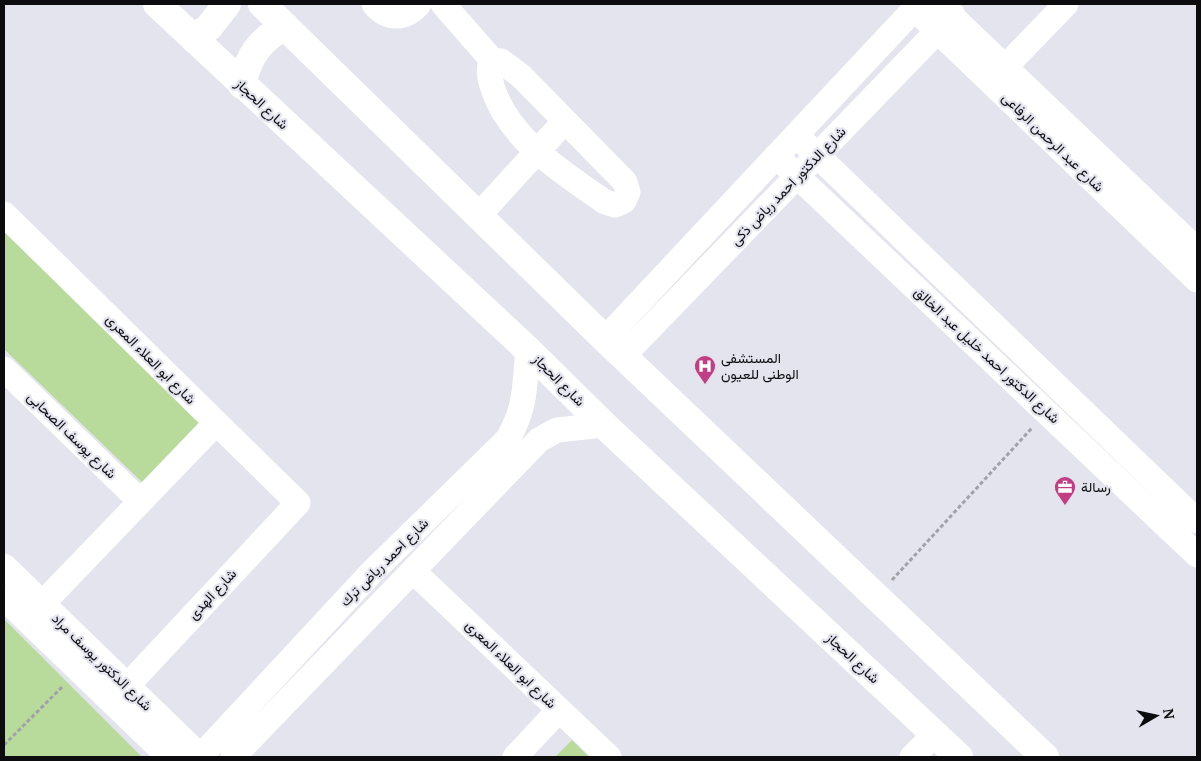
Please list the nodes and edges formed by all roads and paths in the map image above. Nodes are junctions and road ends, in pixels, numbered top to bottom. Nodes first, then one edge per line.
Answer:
1 (157, 4) edge
2 (227, 4) edge
3 (262, 4) edge
4 (374, 4) edge
5 (419, 4) edge
6 (443, 4) edge
7 (1066, 4) edge
8 (914, 5) edge
9 (943, 17) edge
10 (285, 26) junction
11 (194, 38) junction
12 (492, 60) junction
13 (1006, 66) junction
14 (242, 85) junction
15 (565, 121) junction
16 (796, 135) junction
17 (538, 151) junction
18 (776, 156) junction
19 (817, 156) junction
20 (798, 176) junction
21 (4, 214) edge
22 (479, 215) junction
23 (1197, 250) edge
24 (1197, 280) edge
25 (614, 347) junction
26 (528, 350) junction
27 (4, 369) edge
28 (1047, 412) junction
29 (216, 423) junction
30 (604, 424) junction
31 (140, 501) junction
32 (298, 503) joint
33 (1197, 520) edge
34 (1197, 555) edge
35 (4, 566) edge
36 (413, 571) junction
37 (876, 597) junction
38 (4, 598) edge
39 (42, 604) junction
40 (79, 670) junction
41 (127, 686) junction
42 (559, 710) junction
43 (934, 734) junction
44 (4, 745) edge
45 (169, 757) edge
46 (201, 757) edge
47 (233, 757) edge
48 (515, 757) edge
49 (609, 757) edge
50 (912, 757) edge
51 (959, 757) edge
52 (1045, 757) edge

1 - 11 main road, شارع الحجاز
2 - 11 main road
3 - 10 main road
4 - 5 street
6 - 12 street
7 - 13 street
8 - 9 street, شارع عبد الرحمن الرفاعى
8 - 16 street, شارع الدكتور احمد رياض ذكى
9 - 13 street, شارع عبد الرحمن الرفاعى
9 - 19 street, شارع الدكتور احمد رياض ذكى
9 - 24 street, شارع عبد الرحمن الرفاعى
10 - 14 main road
10 - 22 main road
11 - 14 main road, شارع الحجاز
12 - 15 street
12 - 17 street
13 - 23 street, شارع عبد الرحمن الرفاعى
14 - 26 main road, شارع الحجاز
15 - 17 street
15 - 17 street
16 - 18 street, شارع الدكتور احمد رياض ذكى
16 - 19 street, شارع الدكتور احمد خليل عبد الخالق
17 - 22 street
18 - 20 street, شارع الدكتور احمد خليل عبد الخالق
18 - 25 street, شارع الدكتور احمد رياض ذكى
19 - 20 street, شارع الدكتور احمد رياض ذكى
19 - 33 street, شارع الدكتور احمد خليل عبد الخالق
20 - 25 street, شارع الدكتور احمد رياض ذكى
20 - 28 street, شارع الدكتور احمد خليل عبد الخالق
21 - 29 street, شارع ابو العلاء المعرى
22 - 25 main road
25 - 37 main road
26 - 30 main road, شارع الحجاز
26 - 46 street, شارع احمد رياض ترك
27 - 31 street, شارع يوسف الصحابى
28 - 34 street, شارع الدكتور احمد خليل عبد الخالق
28 - 37 path
29 - 31 street
29 - 32 street, شارع ابو العلاء المعرى
30 - 36 street, شارع احمد رياض ترك
30 - 43 main road, شارع الحجاز
31 - 39 street
32 - 41 street, شارع الهدى
35 - 39 street, شارع الدكتور يوسف مراد
36 - 42 street, شارع ابو العلاء المعرى
36 - 47 street, شارع احمد رياض ترك
37 - 52 main road
38 - 40 street, شارع الدكتور يوسف مراد
39 - 41 street, شارع الدكتور يوسف مراد
40 - 44 path
40 - 45 street, شارع الدكتور يوسف مراد
41 - 46 street, شارع الدكتور يوسف مراد
42 - 48 street
42 - 49 street, شارع ابو العلاء المعرى
43 - 50 street
43 - 51 main road, شارع الحجاز

